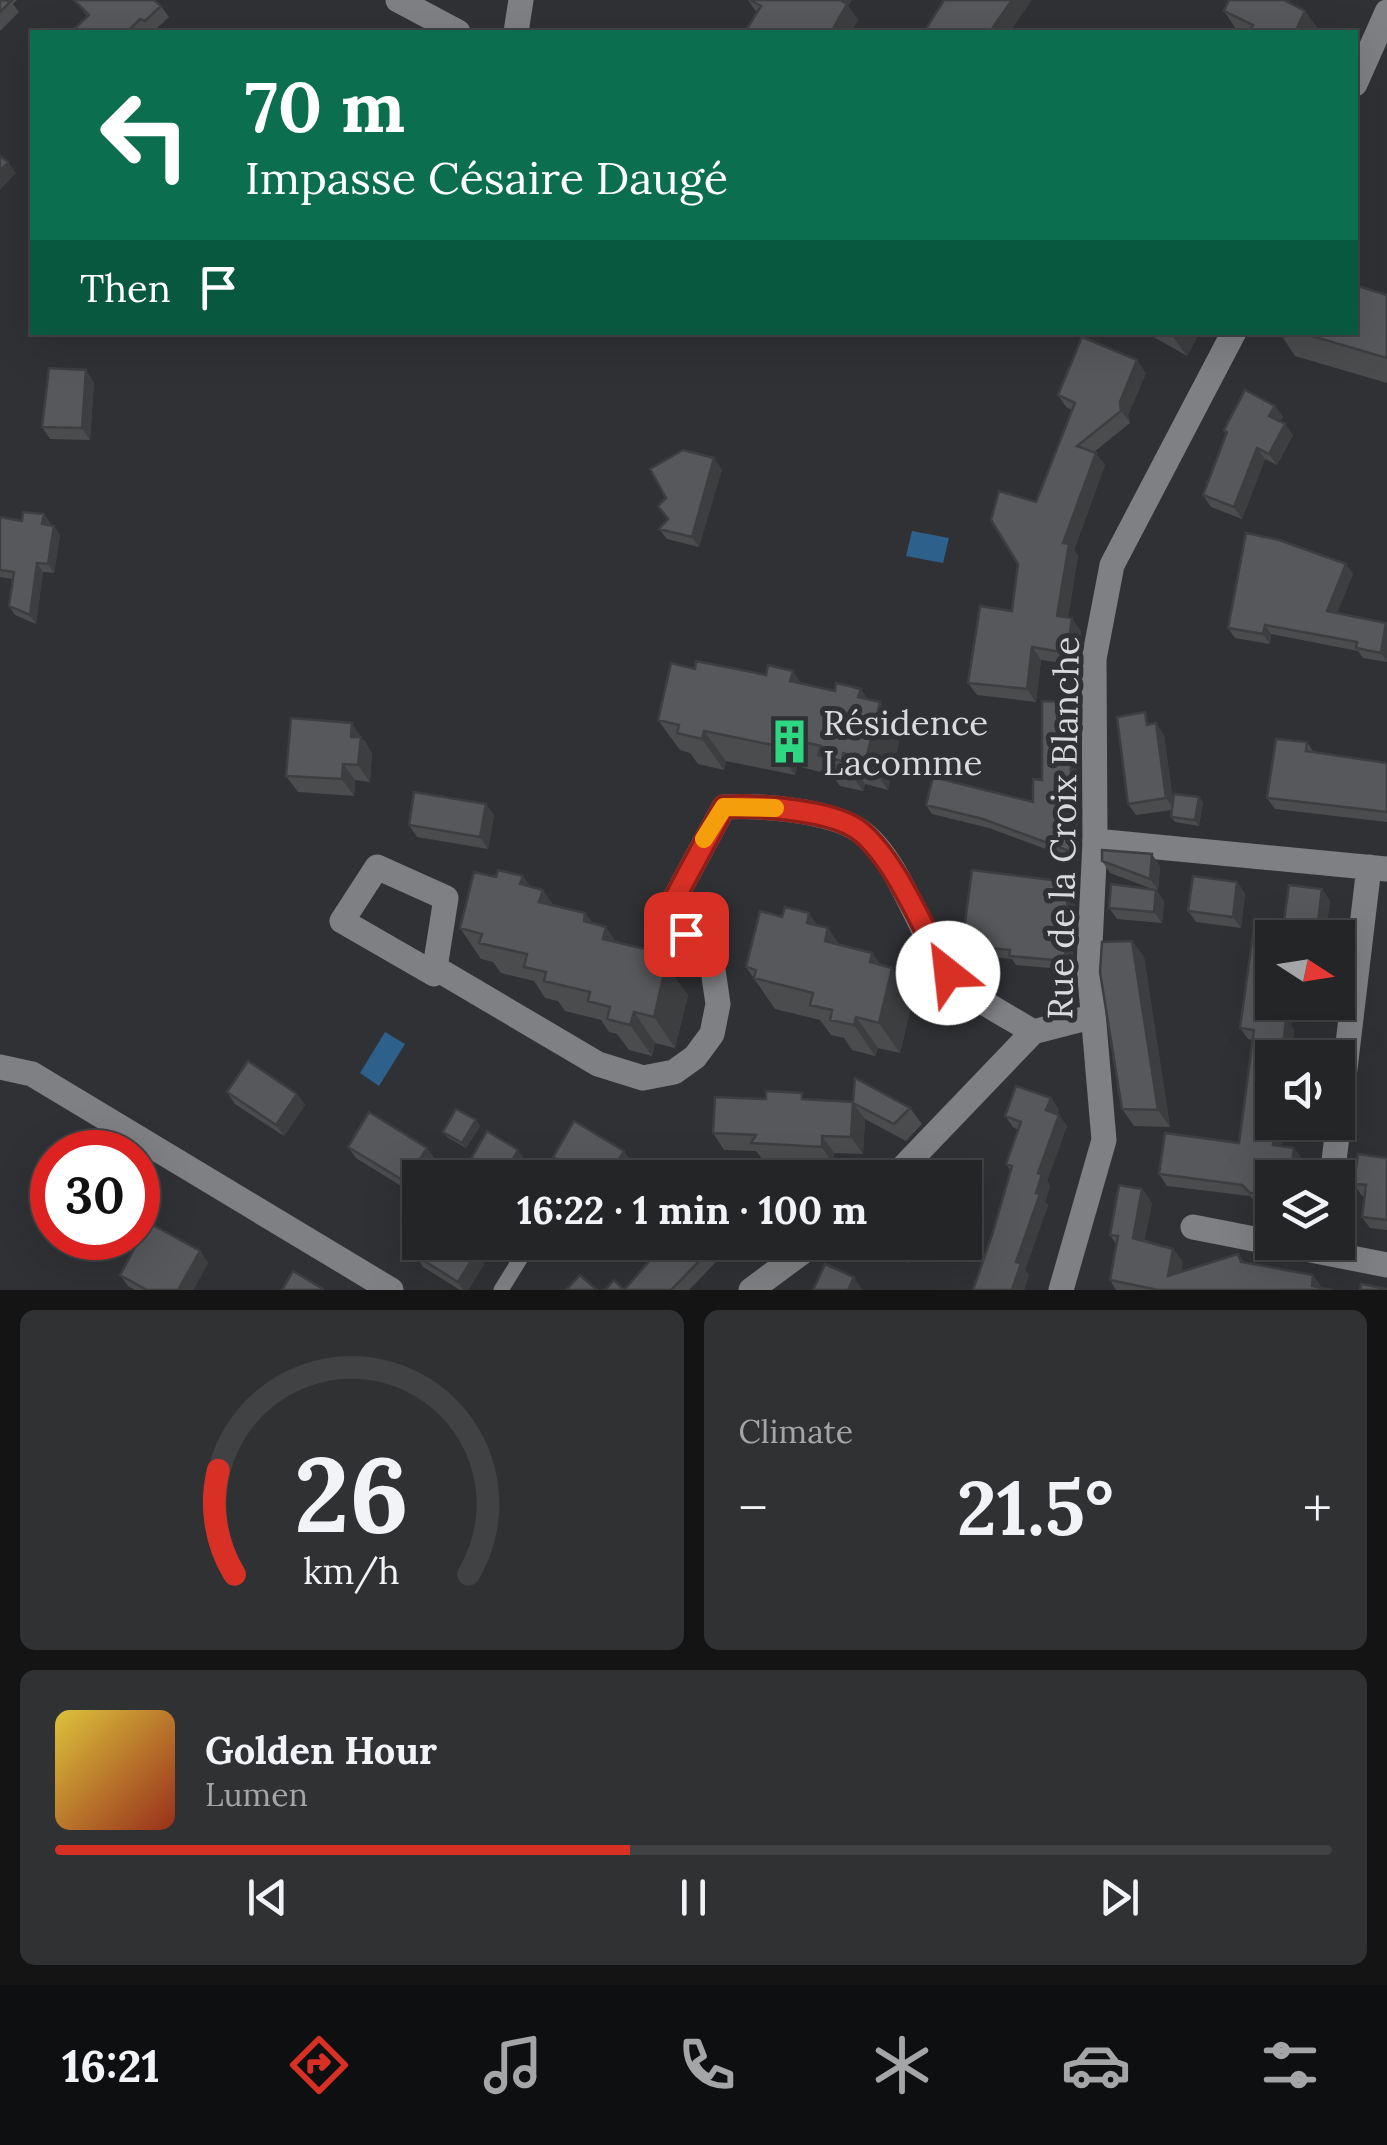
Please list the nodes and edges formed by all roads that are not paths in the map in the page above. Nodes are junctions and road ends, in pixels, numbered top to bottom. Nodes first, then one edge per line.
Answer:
1 (398, 0) edge
2 (521, 0) edge
3 (1387, 12) edge
4 (454, 30) edge
5 (516, 30) edge
6 (1358, 77) edge
7 (1232, 335) edge
8 (1095, 841) junction
9 (1378, 868) edge
10 (437, 969) junction
11 (1091, 1017) junction
12 (1033, 1032) junction
13 (0, 1067) edge
14 (910, 1160) edge
15 (1335, 1160) edge
16 (1192, 1227) dead end
17 (1255, 1237) edge
18 (1355, 1256) edge
19 (519, 1260) edge
20 (792, 1260) edge
21 (1387, 1264) edge
22 (391, 1290) edge
23 (501, 1290) edge
24 (751, 1290) edge
25 (1061, 1290) edge

1 - 4 street
2 - 5 street
3 - 6 street
7 - 8 street, Rue de la Croix Blanche
8 - 9 street
8 - 11 street, Rue de la Croix Blanche
9 - 15 street
10 - 10 street
10 - 12 street
11 - 12 street
11 - 25 street, Rue de la Croix Blanche
12 - 14 street
13 - 22 street
16 - 17 street
18 - 21 street
19 - 23 lane
20 - 24 street

